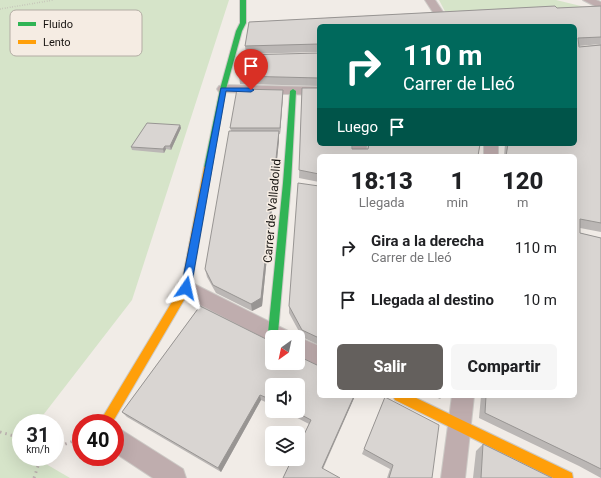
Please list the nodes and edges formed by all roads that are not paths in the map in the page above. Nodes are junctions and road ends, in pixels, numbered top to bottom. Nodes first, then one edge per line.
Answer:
1 (243, 0) edge
2 (430, 0) edge
3 (580, 0) edge
4 (594, 3) edge
5 (442, 21) edge
6 (246, 58) edge
7 (231, 59) junction
8 (223, 89) junction
9 (293, 91) junction
10 (317, 91) edge
11 (186, 288) junction
12 (267, 330) edge
13 (278, 330) edge
14 (305, 349) edge
15 (317, 355) edge
16 (403, 398) edge
17 (463, 398) edge
18 (110, 414) edge
19 (460, 426) junction
20 (124, 445) edge
21 (174, 478) edge
22 (452, 478) edge
23 (567, 478) edge

1 - 7 street
2 - 5 street
3 - 4 street
6 - 7 street
7 - 8 street
8 - 9 street
8 - 11 street
9 - 10 street
9 - 13 street, Carrer de Valladolid
11 - 12 street
11 - 18 street
14 - 15 street
16 - 19 street
17 - 19 street
19 - 22 street
19 - 23 street
20 - 21 street

